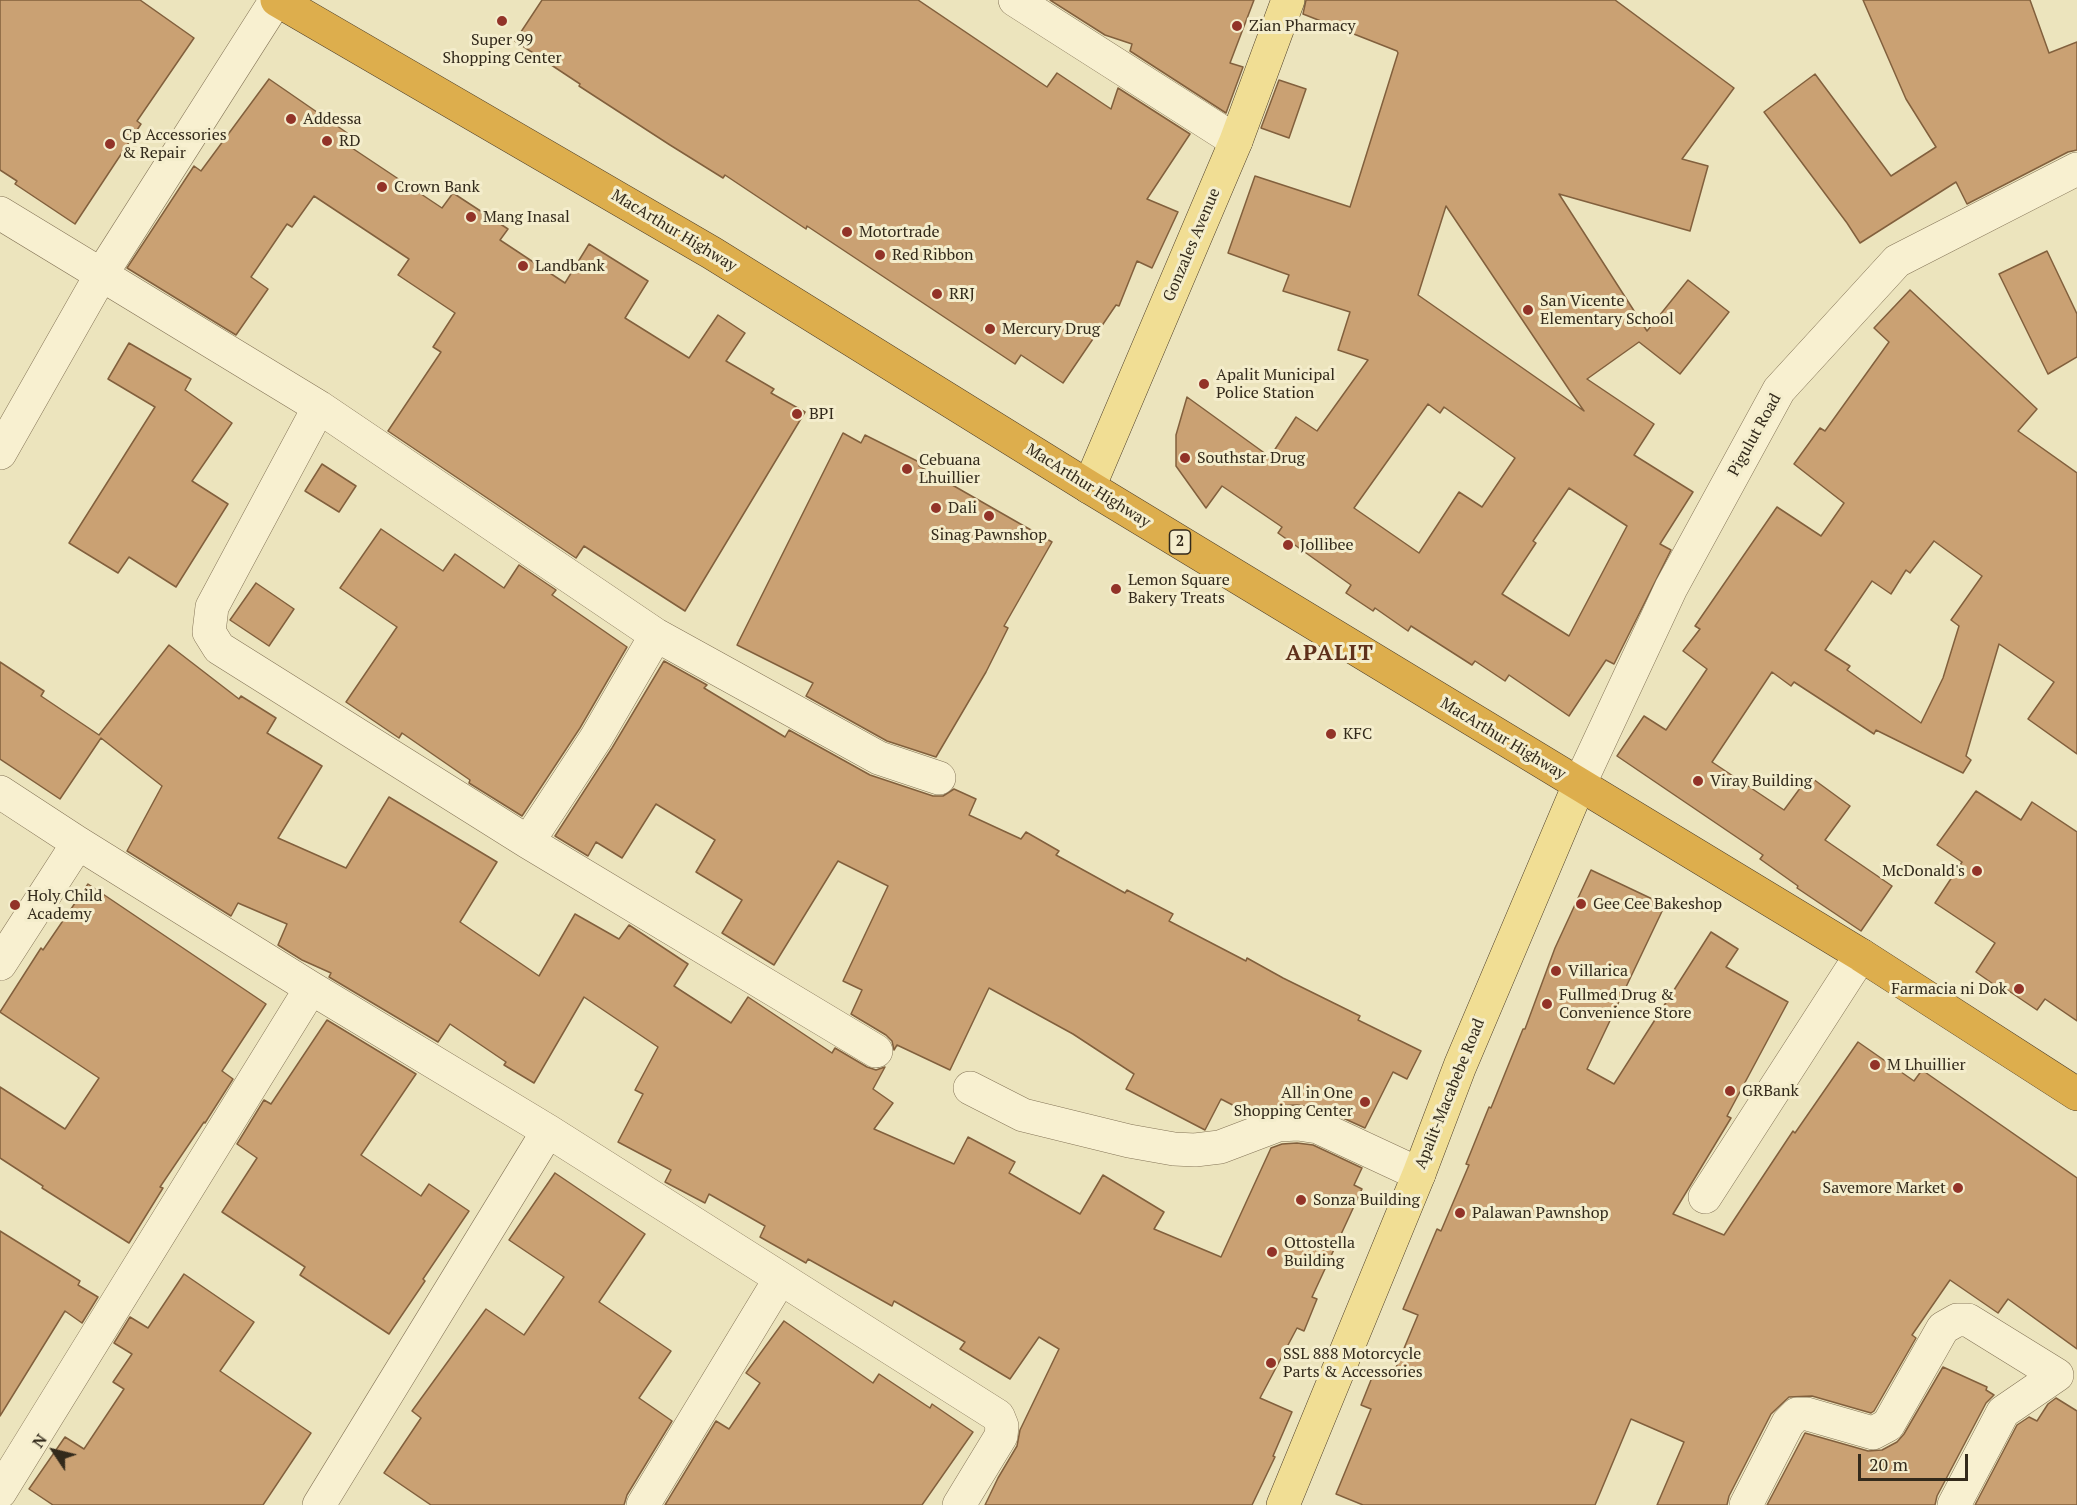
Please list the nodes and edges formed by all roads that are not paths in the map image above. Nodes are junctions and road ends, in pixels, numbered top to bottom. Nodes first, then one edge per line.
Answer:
1 (277, 0) edge
2 (1015, 0) edge
3 (1288, 0) edge
4 (1236, 141) junction
5 (2077, 169) edge
6 (0, 213) edge
7 (101, 275) junction
8 (319, 407) junction
9 (0, 453) edge
10 (1089, 487) junction
11 (656, 635) junction
12 (939, 778) dead end
13 (1579, 785) junction
14 (0, 792) edge
15 (528, 842) junction
16 (78, 843) junction
17 (1861, 955) junction
18 (0, 964) edge
19 (311, 988) junction
20 (876, 1051) dead end
21 (970, 1088) dead end
22 (2077, 1094) edge
23 (548, 1131) junction
24 (1419, 1174) junction
25 (1705, 1197) dead end
26 (780, 1279) junction
27 (2067, 1369) edge
28 (0, 1492) edge
29 (0, 1499) edge
30 (10, 1505) edge
31 (319, 1505) edge
32 (643, 1505) edge
33 (959, 1505) edge
34 (1283, 1505) edge
35 (1746, 1505) edge
36 (1954, 1505) edge

1 - 7 street
1 - 10 highway, MacArthur Highway / 2
2 - 4 street
3 - 4 main road, Gonzales Avenue
4 - 10 main road, Gonzales Avenue
5 - 13 street, Pigulut Road
6 - 7 street
7 - 8 street
7 - 9 street
8 - 11 street
8 - 15 street
10 - 13 highway, MacArthur Highway / 2
11 - 12 street
11 - 15 street
13 - 17 highway, MacArthur Highway / 2
13 - 24 main road, Apalit-Macabebe Road
14 - 16 street
15 - 20 street
16 - 18 street
16 - 19 street
17 - 22 highway, MacArthur Highway / 2
17 - 25 street
19 - 23 street
19 - 28 street
21 - 24 street
23 - 26 street
23 - 31 street
24 - 34 main road, Apalit-Macabebe Road
26 - 32 street
26 - 33 street
27 - 35 street
27 - 36 street
29 - 30 street

